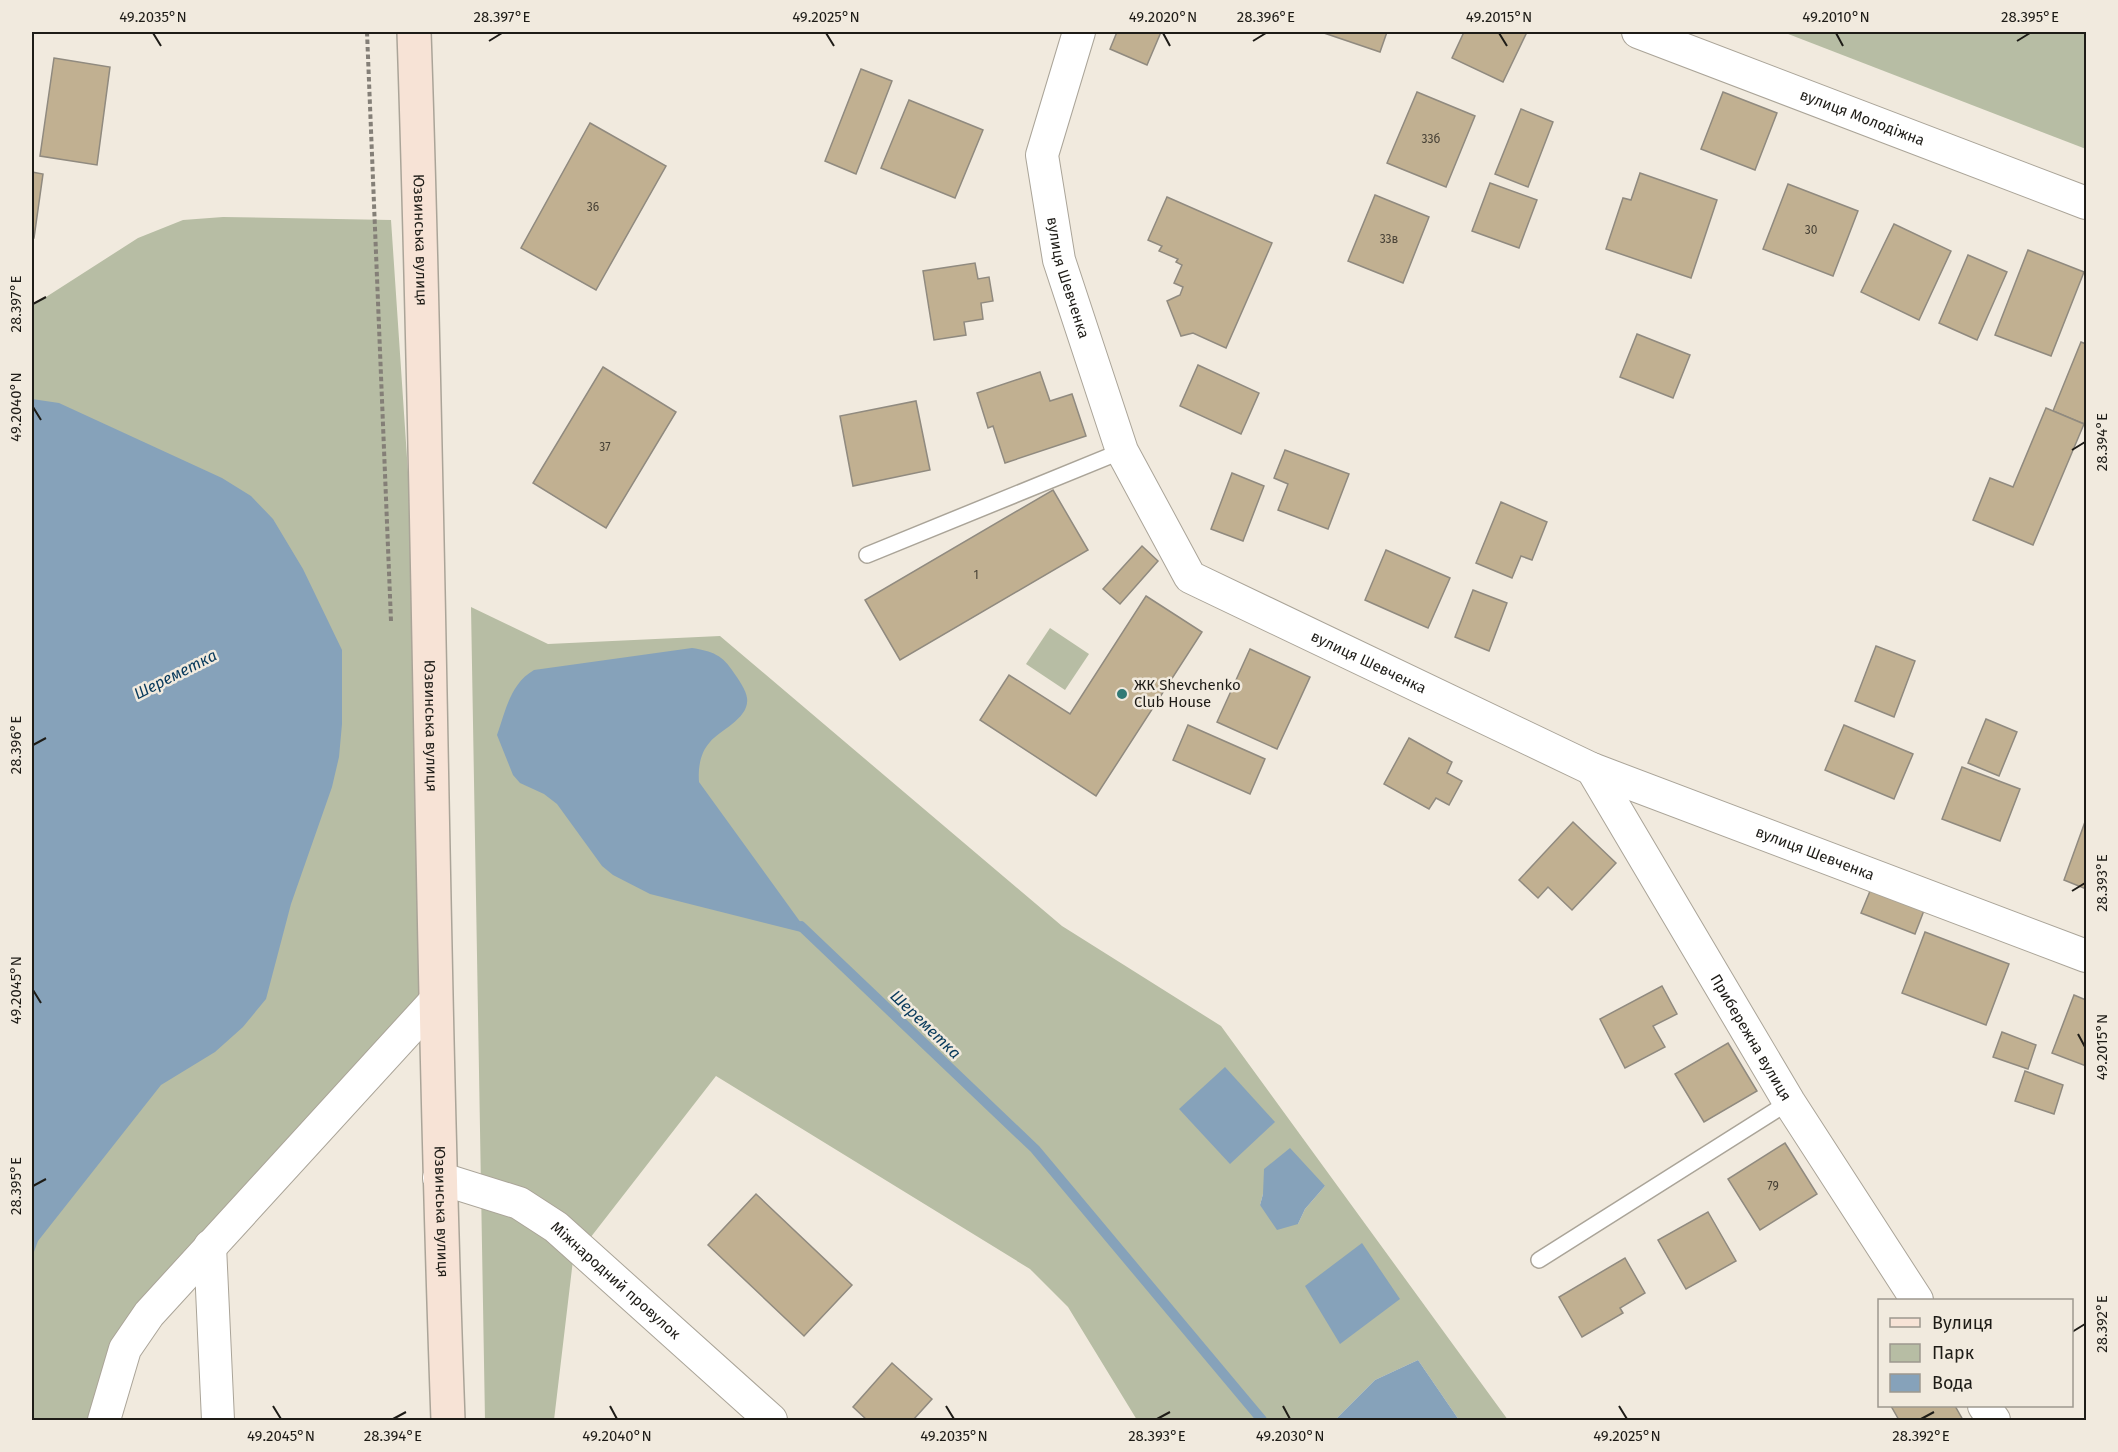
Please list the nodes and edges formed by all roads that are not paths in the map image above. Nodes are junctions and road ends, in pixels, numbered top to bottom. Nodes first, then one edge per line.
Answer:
1 (414, 32) edge
2 (1079, 32) edge
3 (1638, 32) edge
4 (2086, 203) edge
5 (1122, 451) junction
6 (867, 555) dead end
7 (1592, 769) junction
8 (2086, 956) edge
9 (436, 1000) junction
10 (1790, 1102) junction
11 (439, 1178) junction
12 (210, 1246) junction
13 (1539, 1260) dead end
14 (1916, 1299) edge
15 (1985, 1407) edge
16 (104, 1420) edge
17 (218, 1420) edge
18 (448, 1420) edge
19 (771, 1420) edge
20 (1994, 1420) edge

1 - 9 main road, Юзвинська вулиця
2 - 5 street, вулиця Шевченка
3 - 4 street, вулиця Молодіжна
5 - 6 lane
5 - 7 street, вулиця Шевченка
7 - 8 street, вулиця Шевченка
7 - 10 street, Прибережна вулиця
9 - 11 main road, Юзвинська вулиця
9 - 12 street
10 - 13 lane
10 - 14 street, Прибережна вулиця
11 - 18 main road, Юзвинська вулиця
11 - 19 street, Міжнародний провулок
12 - 16 street
12 - 17 street
15 - 20 street

